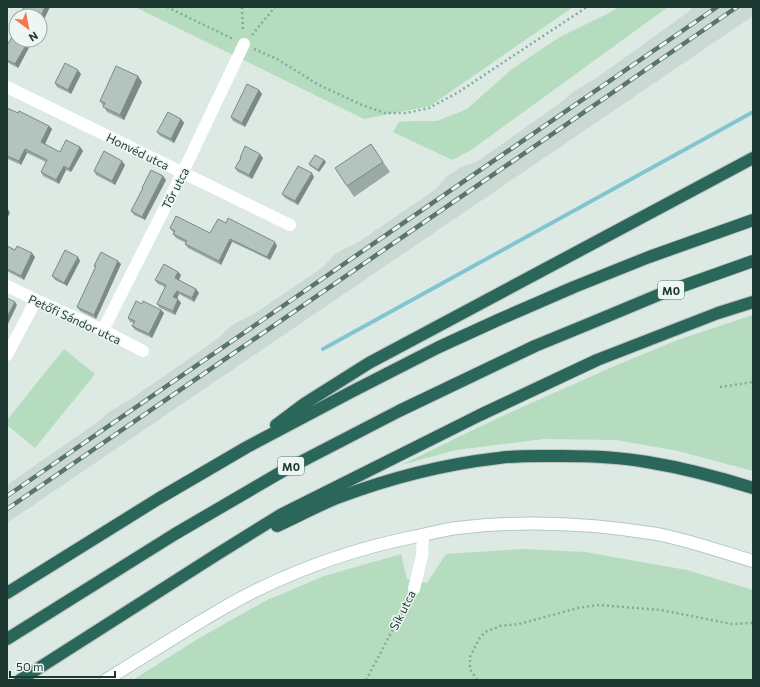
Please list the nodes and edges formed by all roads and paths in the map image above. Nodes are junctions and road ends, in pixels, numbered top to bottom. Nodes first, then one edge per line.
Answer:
1 (167, 7) edge
2 (242, 7) edge
3 (275, 7) edge
4 (587, 7) edge
5 (244, 44) junction
6 (7, 87) edge
7 (753, 158) edge
8 (183, 172) junction
9 (753, 220) edge
10 (290, 225) dead end
11 (753, 261) edge
12 (7, 286) edge
13 (36, 300) junction
14 (753, 302) edge
15 (103, 330) junction
16 (143, 351) dead end
17 (7, 355) edge
18 (753, 382) edge
19 (720, 387) dead end
20 (248, 448) junction
21 (753, 488) edge
22 (423, 535) junction
23 (216, 554) junction
24 (753, 561) edge
25 (414, 589) joint
26 (7, 593) edge
27 (753, 623) edge
28 (7, 639) edge
29 (20, 680) edge
30 (106, 680) edge
31 (366, 680) edge
32 (477, 680) edge

1 - 5 path
2 - 5 path
3 - 5 path
4 - 5 path
5 - 8 street, Tőr utca
6 - 8 street, Honvéd utca
7 - 20 highway
8 - 10 street, Honvéd utca
8 - 15 street, Tőr utca
9 - 20 highway
11 - 28 highway, M0
12 - 13 street, Petőfi Sándor utca
13 - 15 street, Petőfi Sándor utca
13 - 17 street
14 - 23 highway
15 - 16 street, Petőfi Sándor utca
18 - 19 path
20 - 26 highway
21 - 23 highway
22 - 24 street
22 - 25 street, Sík utca
22 - 30 street
23 - 29 highway
25 - 31 path, Sík utca
27 - 32 path

